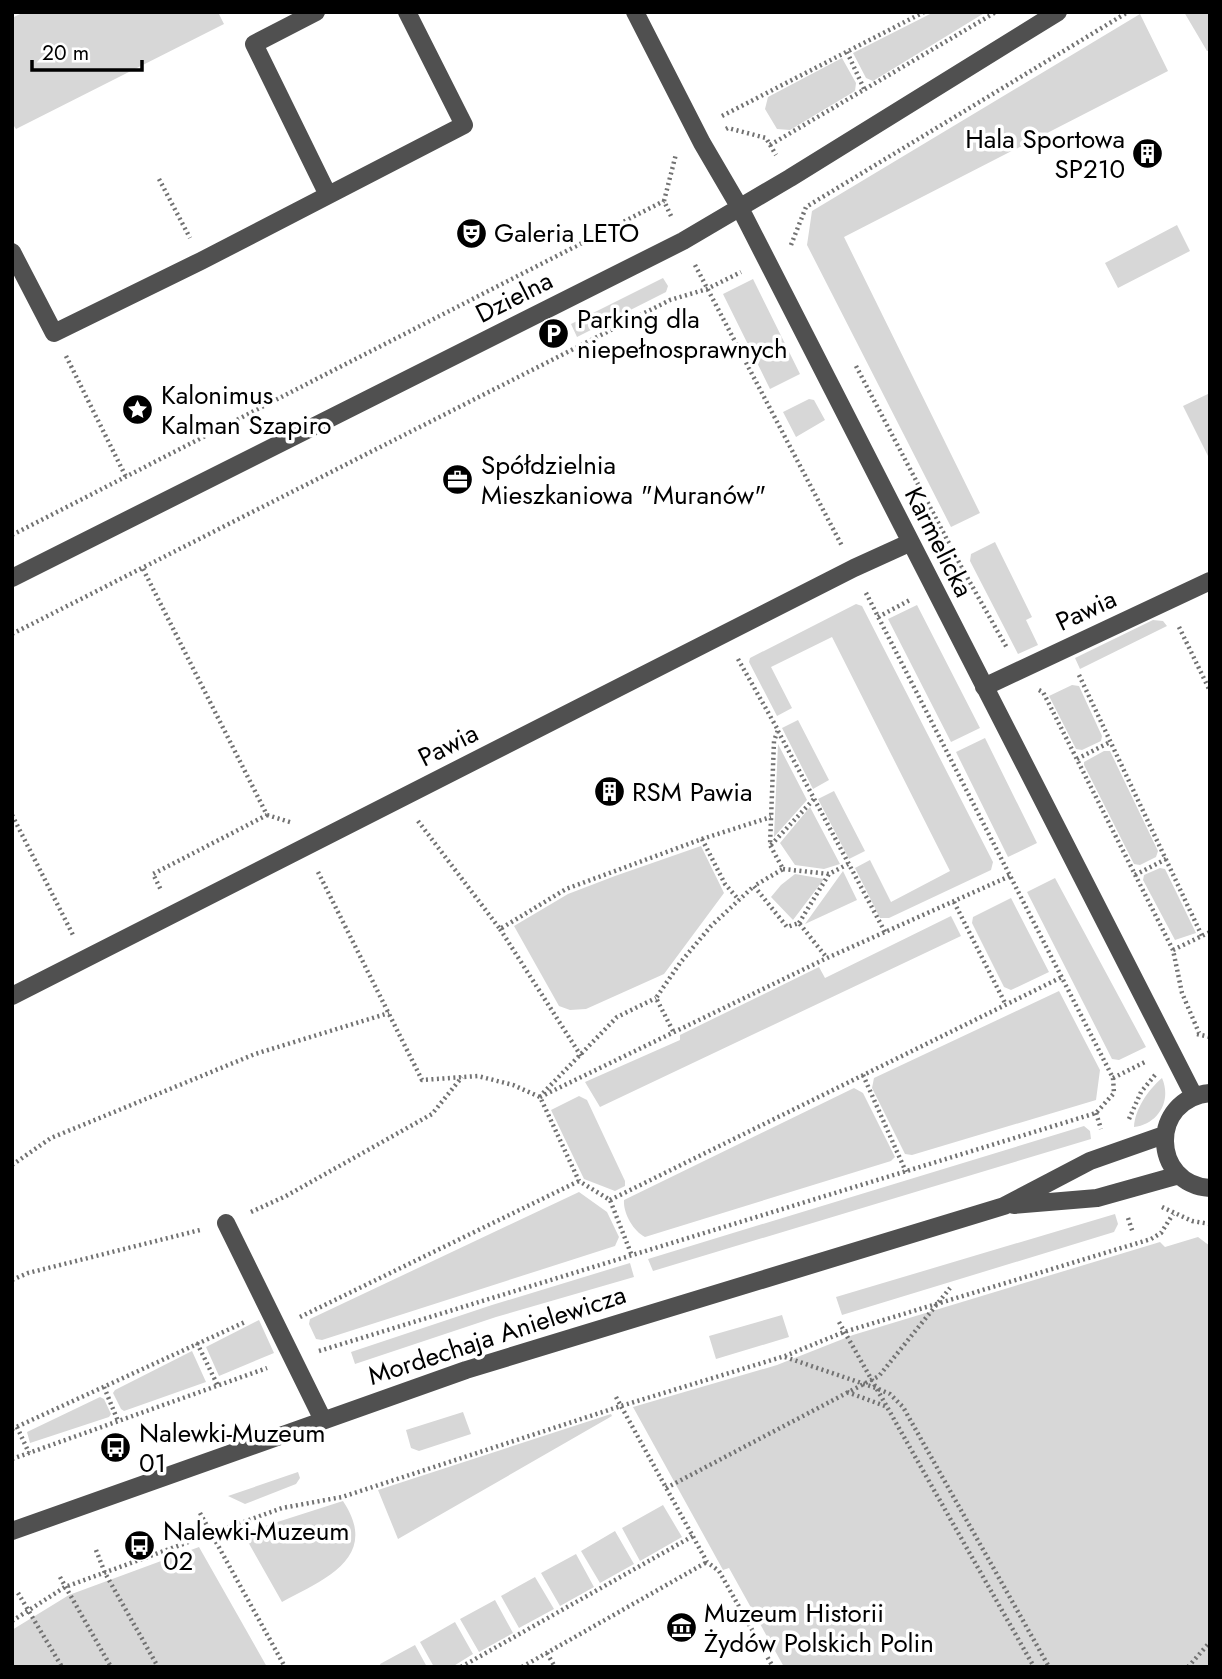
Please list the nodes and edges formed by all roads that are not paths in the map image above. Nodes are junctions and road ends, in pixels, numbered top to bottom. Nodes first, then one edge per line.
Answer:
1 (316, 12) edge
2 (407, 12) edge
3 (635, 12) edge
4 (1058, 12) edge
5 (328, 195) junction
6 (740, 208) junction
7 (12, 252) edge
8 (909, 543) junction
9 (12, 578) edge
10 (1210, 581) edge
11 (984, 687) junction
12 (12, 996) edge
13 (1202, 1095) edge
14 (1164, 1135) junction
15 (1179, 1175) junction
16 (1210, 1188) edge
17 (1004, 1206) junction
18 (226, 1223) road end
19 (323, 1420) junction
20 (12, 1531) edge

1 - 5 street
2 - 5 street
3 - 6 street, Karmelicka
4 - 6 street, Dzielna
5 - 7 street
6 - 8 street, Karmelicka
6 - 9 street, Dzielna
8 - 11 street, Karmelicka
8 - 12 street, Pawia
10 - 11 street, Pawia
11 - 13 street, Karmelicka
13 - 14 street
14 - 15 street
14 - 17 street, Mordechaja Anielewicza
15 - 16 street
15 - 17 street, Mordechaja Anielewicza
17 - 19 street, Mordechaja Anielewicza
18 - 19 street
19 - 20 street, Mordechaja Anielewicza

